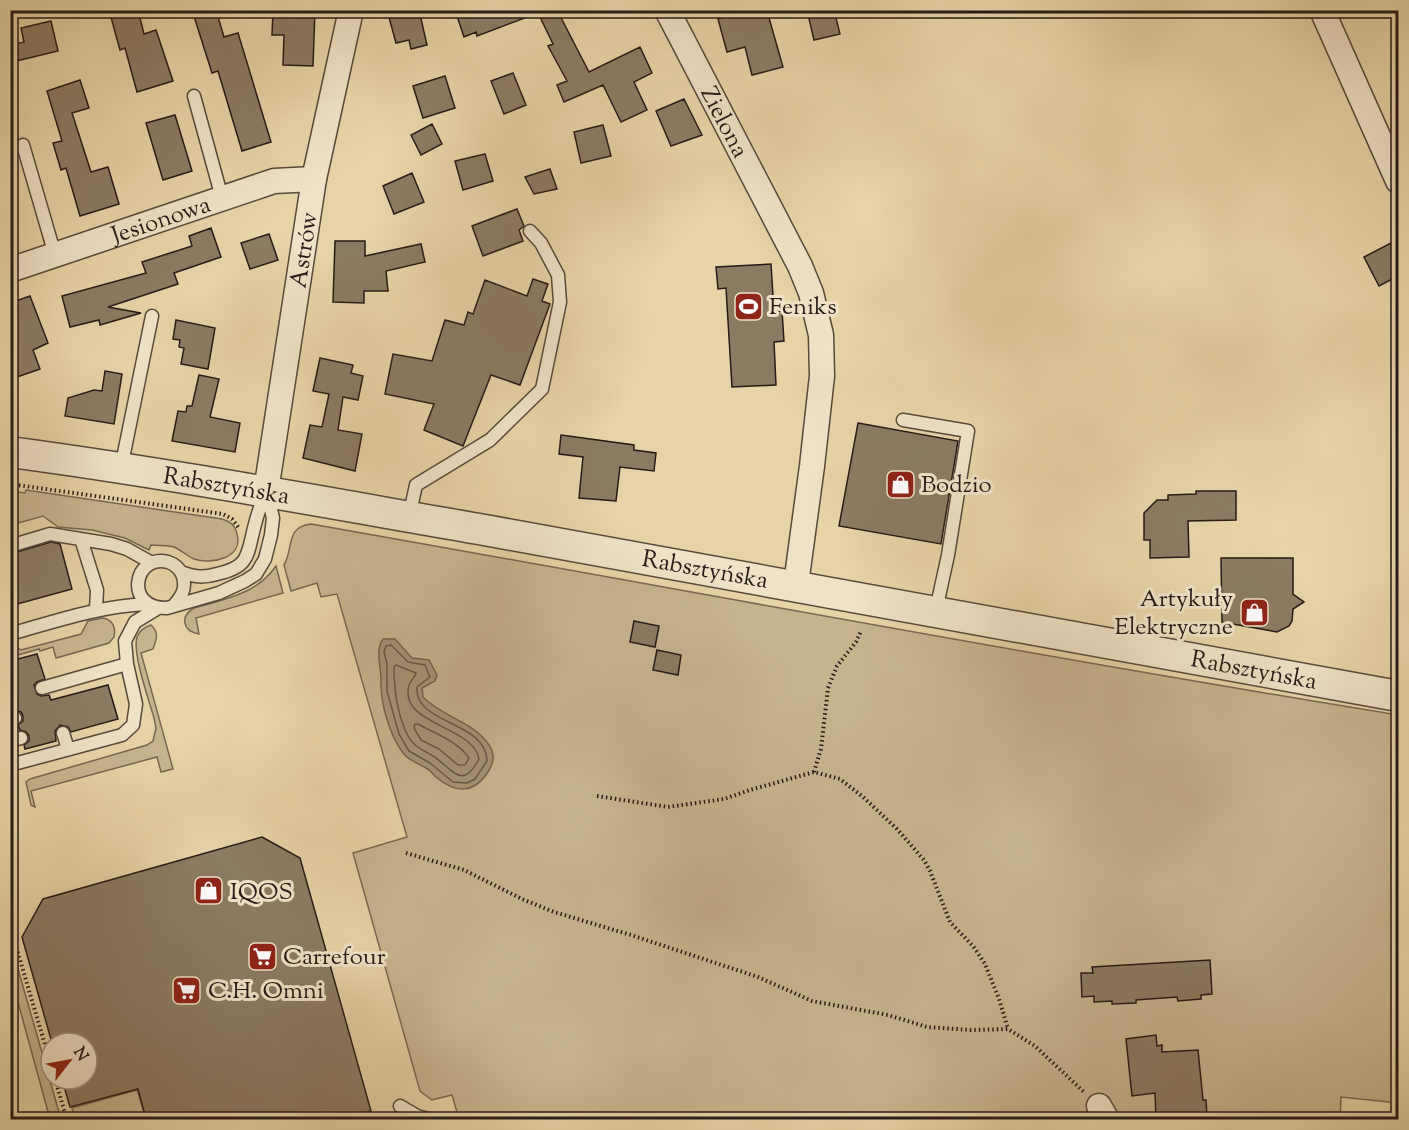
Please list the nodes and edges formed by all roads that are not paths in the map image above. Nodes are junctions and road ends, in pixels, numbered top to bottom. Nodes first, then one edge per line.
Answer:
1 (351, 10) edge
2 (667, 10) edge
3 (1322, 10) edge
4 (194, 96) dead end
5 (22, 145) dead end
6 (314, 179) junction
7 (1398, 181) edge
8 (222, 198) junction
9 (530, 231) dead end
10 (55, 255) junction
11 (10, 270) edge
12 (152, 316) dead end
13 (903, 420) dead end
14 (10, 452) edge
15 (122, 468) junction
16 (266, 490) junction
17 (409, 517) junction
18 (81, 539) junction
19 (10, 546) edge
20 (152, 563) junction
21 (181, 572) junction
22 (796, 584) junction
23 (175, 604) junction
24 (153, 606) junction
25 (96, 609) junction
26 (935, 611) junction
27 (10, 634) edge
28 (127, 664) junction
29 (1398, 696) edge
30 (54, 699) dead end
31 (63, 733) dead end
32 (68, 749) junction
33 (10, 765) edge
34 (400, 1106) dead end
35 (417, 1116) junction
36 (401, 1119) edge
37 (433, 1119) edge

1 - 6 street, Astrów
2 - 22 street, Zielona
3 - 7 street
4 - 8 lane
5 - 10 lane
6 - 8 street, Jesionowa
6 - 16 street, Astrów
8 - 10 street, Jesionowa
9 - 17 lane
10 - 11 street, Jesionowa
12 - 15 lane
13 - 26 lane
14 - 15 street, Rabsztyńska
15 - 16 street, Rabsztyńska
16 - 17 street, Rabsztyńska
16 - 21 lane
16 - 23 lane
17 - 22 street, Rabsztyńska
18 - 19 lane
18 - 20 lane
18 - 25 lane
20 - 21 lane
20 - 24 lane
21 - 23 lane
22 - 26 street, Rabsztyńska
23 - 24 lane
24 - 25 lane
24 - 28 lane
25 - 27 lane
26 - 29 street, Rabsztyńska
28 - 30 lane
28 - 32 lane
31 - 32 lane
32 - 33 lane
34 - 35 lane
35 - 36 lane
35 - 37 lane

